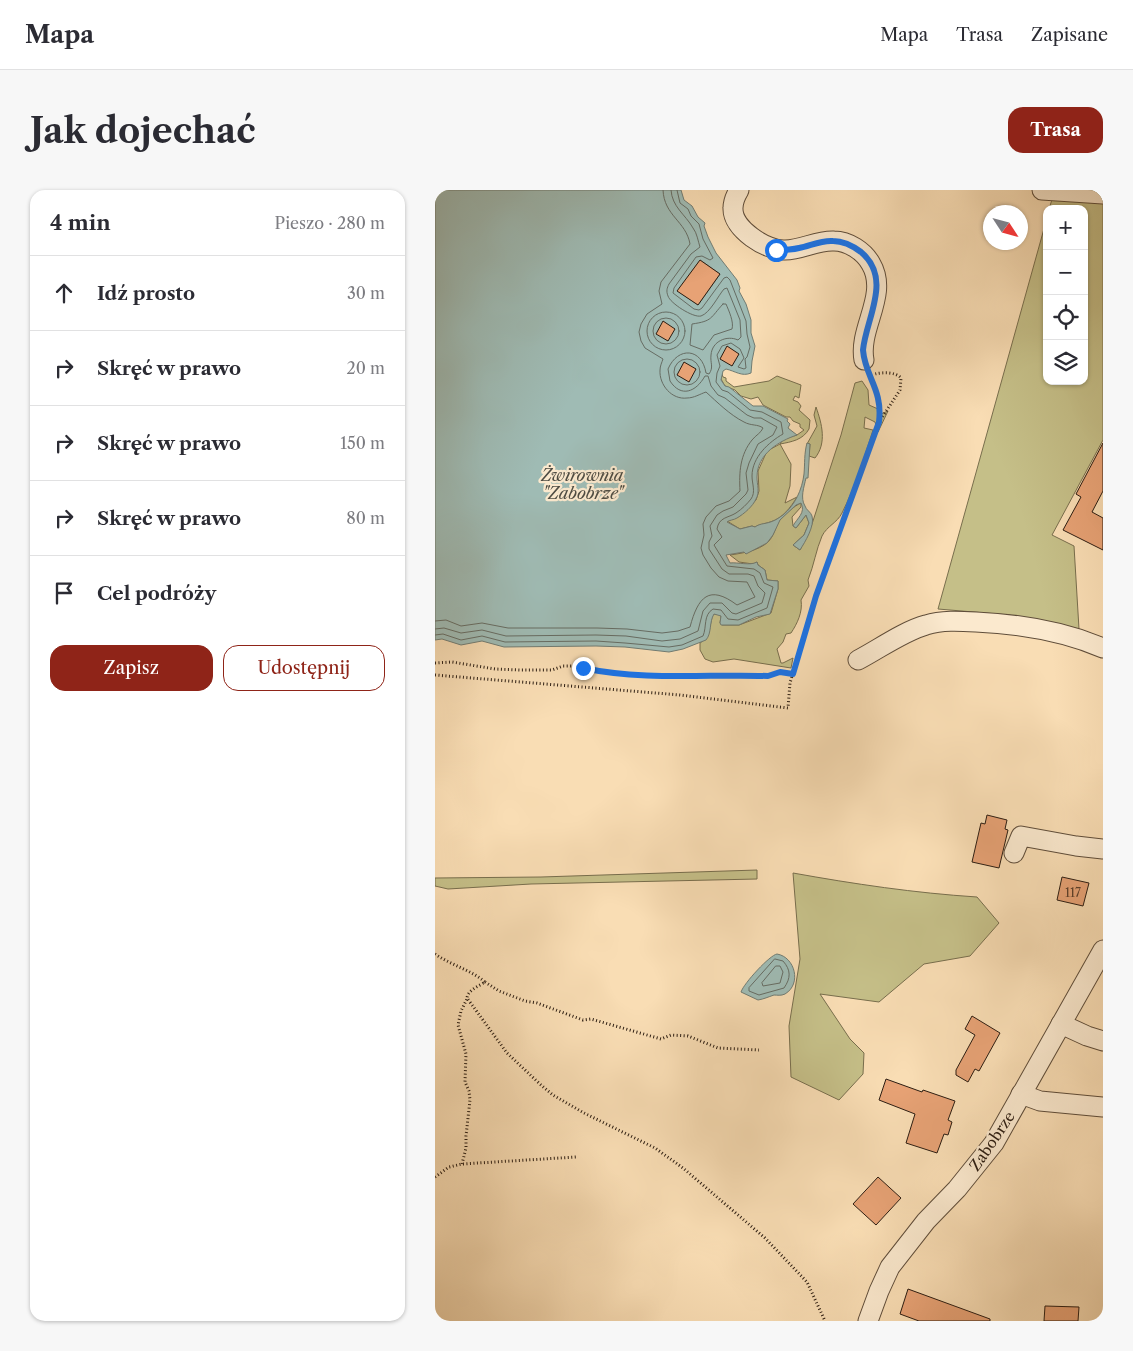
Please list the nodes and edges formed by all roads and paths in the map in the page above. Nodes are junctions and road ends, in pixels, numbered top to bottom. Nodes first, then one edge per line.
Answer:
1 (739, 190) edge
2 (1042, 190) edge
3 (1103, 194) edge
4 (867, 367) junction
5 (879, 422) junction
6 (1103, 648) edge
7 (858, 660) dead end
8 (435, 663) edge
9 (793, 674) junction
10 (435, 675) edge
11 (1103, 849) edge
12 (1014, 853) dead end
13 (1103, 950) edge
14 (435, 954) edge
15 (485, 982) junction
16 (467, 998) junction
17 (1061, 1024) junction
18 (1103, 1042) edge
19 (759, 1050) dead end
20 (1021, 1094) junction
21 (1103, 1107) edge
22 (576, 1157) dead end
23 (462, 1164) junction
24 (435, 1177) edge
25 (825, 1321) edge
26 (868, 1321) edge

1 - 4 street
2 - 3 street
4 - 5 path
4 - 5 path
5 - 9 path
6 - 7 street
8 - 9 path
9 - 10 path
11 - 12 street
13 - 17 street, Zabobrze
14 - 15 path
15 - 16 path
15 - 19 path
16 - 23 path
16 - 25 path
17 - 18 street
17 - 20 street, Zabobrze
20 - 21 street
20 - 26 street, Zabobrze
22 - 23 path
23 - 24 path

